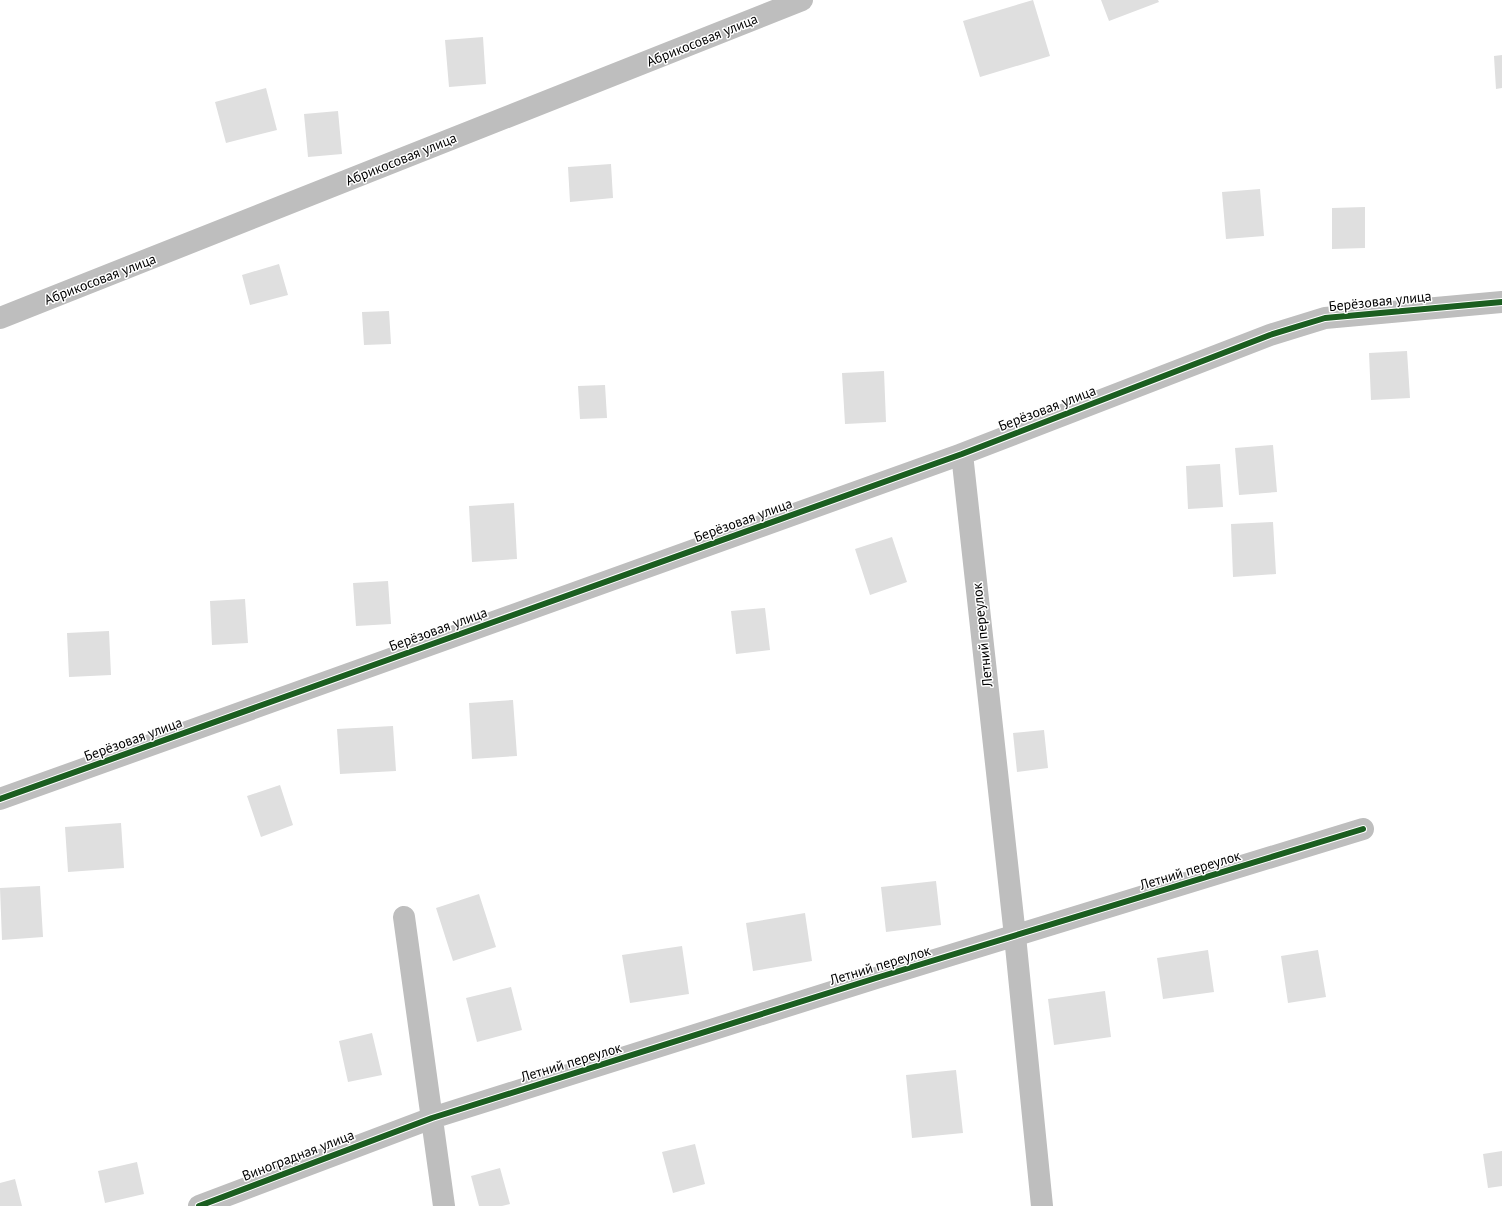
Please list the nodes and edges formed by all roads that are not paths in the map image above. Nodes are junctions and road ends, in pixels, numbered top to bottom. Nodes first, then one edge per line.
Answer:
1 (802, 0) edge
2 (1502, 302) edge
3 (0, 318) edge
4 (962, 454) junction
5 (0, 800) edge
6 (1363, 829) dead end
7 (404, 917) dead end
8 (1015, 936) junction
9 (432, 1118) junction
10 (405, 1127) joint
11 (199, 1206) edge
12 (444, 1206) edge
13 (1042, 1206) edge

1 - 3 street, Абрикосовая улица
2 - 4 street, Берёзовая улица
4 - 5 street, Берёзовая улица
4 - 8 street, Летний переулок
6 - 8 street, Летний переулок
7 - 9 street
8 - 9 street, Летний переулок
8 - 13 street, Летний переулок
9 - 10 street, Летний переулок
9 - 12 street
10 - 11 street, Виноградная улица

